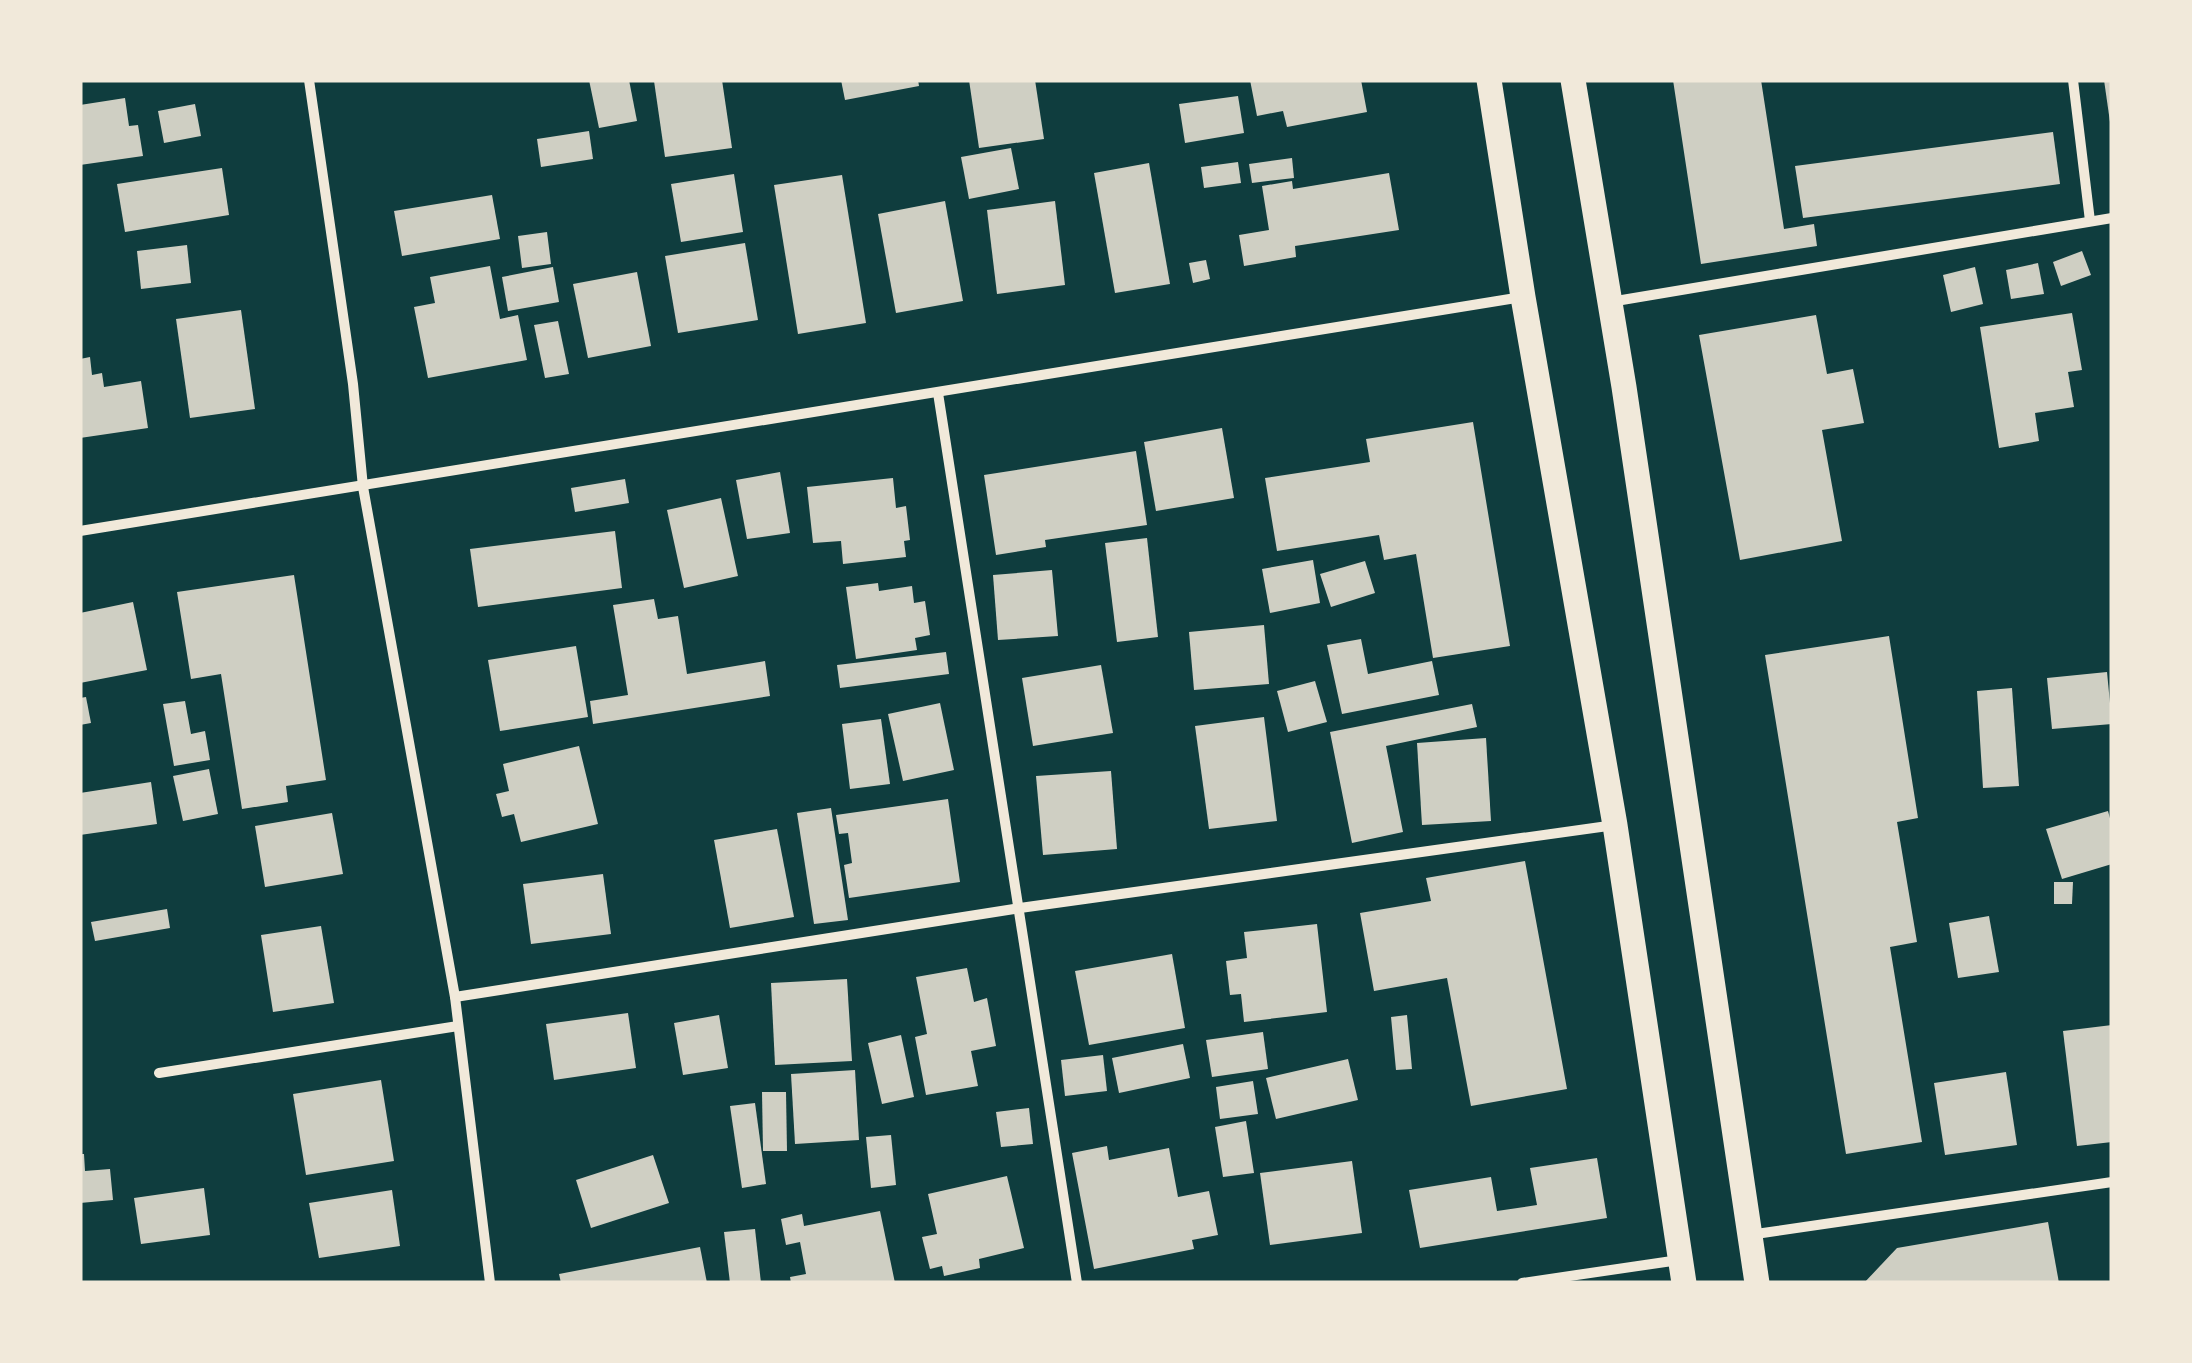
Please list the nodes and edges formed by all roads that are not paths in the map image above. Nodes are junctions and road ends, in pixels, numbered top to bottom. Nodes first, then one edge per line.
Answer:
1 (308, 80) edge
2 (1489, 80) edge
3 (1573, 80) edge
4 (2073, 80) edge
5 (2112, 218) edge
6 (2090, 221) junction
7 (1522, 297) junction
8 (1610, 302) junction
9 (938, 392) junction
10 (363, 487) junction
11 (80, 531) edge
12 (1616, 825) junction
13 (1020, 908) junction
14 (455, 998) junction
15 (458, 1026) junction
16 (159, 1073) dead end
17 (2112, 1182) edge
18 (1748, 1235) junction
19 (1682, 1272) edge
20 (490, 1283) edge
21 (1077, 1283) edge
22 (1522, 1283) edge
23 (1757, 1283) edge

1 - 10 street
2 - 7 main road
3 - 8 main road
4 - 6 street
5 - 6 street
6 - 8 street
7 - 9 street
7 - 12 main road
8 - 18 main road
9 - 10 street
9 - 13 street
10 - 11 street
10 - 14 street
12 - 13 street
12 - 19 main road
13 - 14 street
13 - 21 street
14 - 15 street
15 - 16 street
15 - 20 street
17 - 18 street
18 - 23 main road
19 - 22 street

